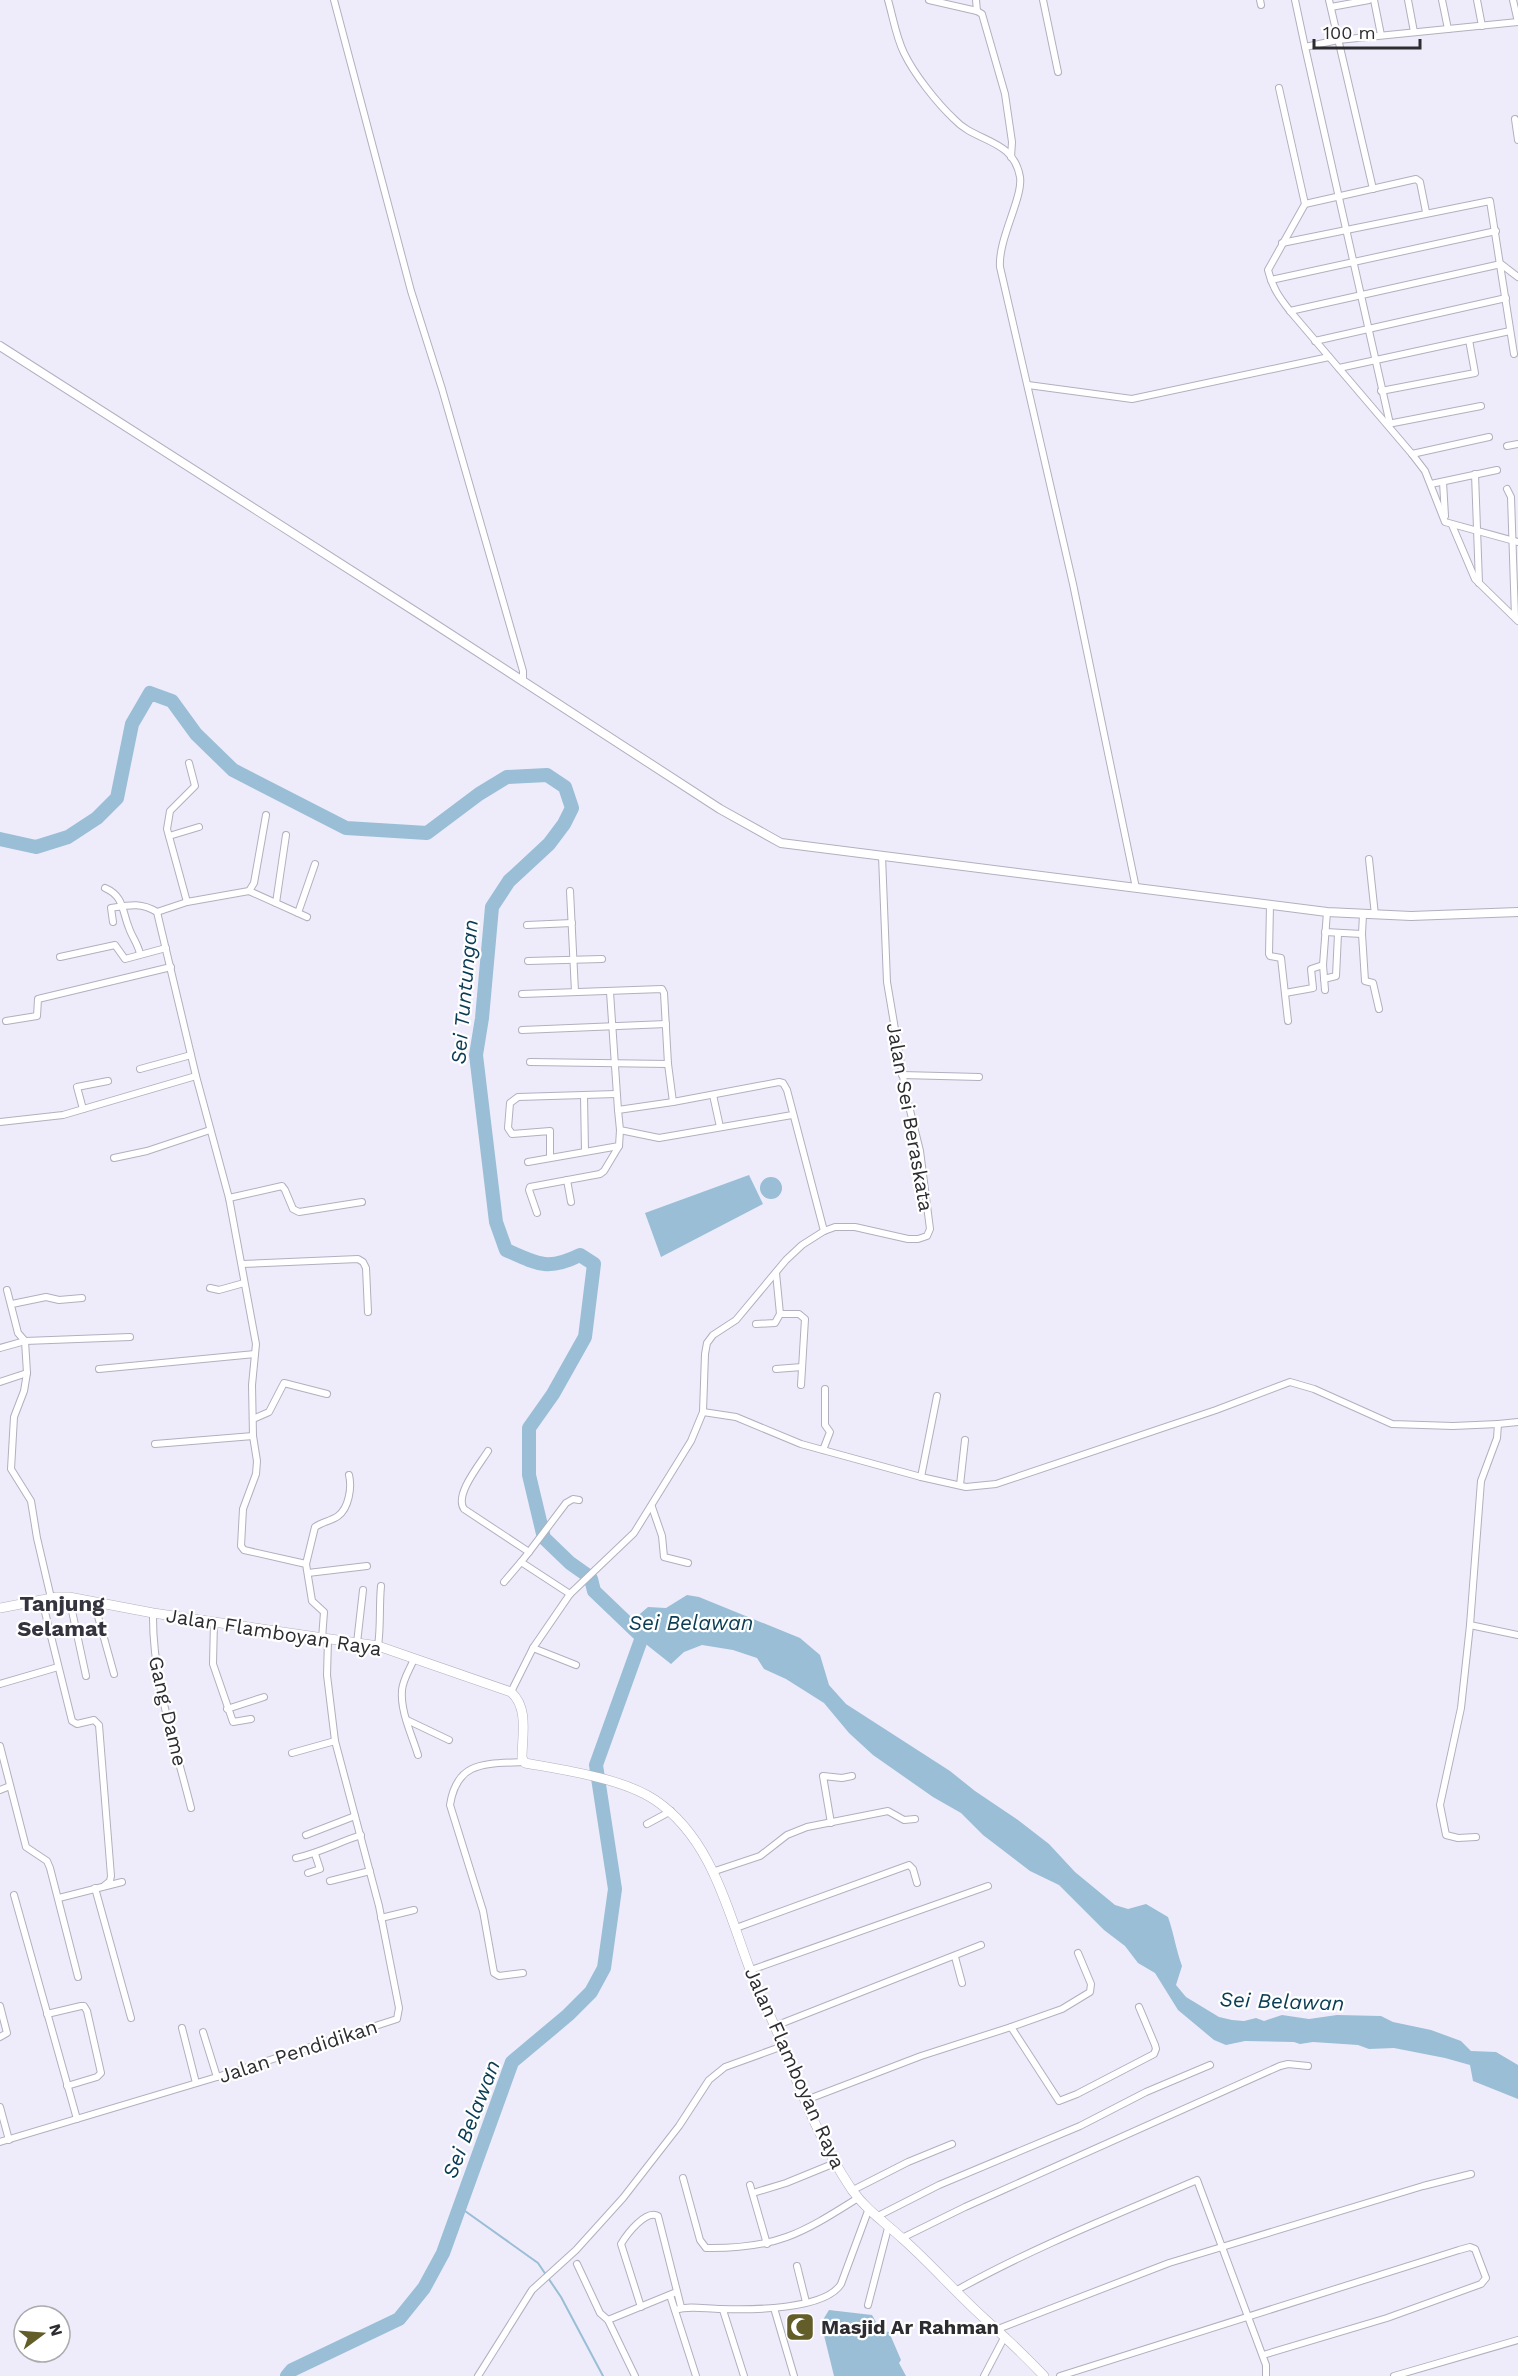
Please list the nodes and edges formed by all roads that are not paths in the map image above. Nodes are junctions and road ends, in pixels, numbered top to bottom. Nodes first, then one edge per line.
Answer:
1 (334, 0) edge
2 (888, 0) edge
3 (929, 0) edge
4 (976, 0) edge
5 (1043, 0) edge
6 (1295, 0) edge
7 (1369, 0) edge
8 (1374, 0) edge
9 (1408, 0) edge
10 (1442, 0) edge
11 (1477, 0) edge
12 (1513, 0) edge
13 (1330, 4) edge
14 (977, 11) junction
15 (1518, 22) edge
16 (1482, 26) junction
17 (1448, 29) junction
18 (1414, 32) junction
19 (1381, 36) junction
20 (1338, 40) junction
21 (1305, 47) junction
22 (1058, 72) dead end
23 (1279, 88) dead end
24 (1515, 119) dead end
25 (1518, 140) edge
26 (1011, 157) junction
27 (1373, 189) junction
28 (1338, 198) junction
29 (1305, 204) junction
30 (1426, 212) junction
31 (1346, 230) junction
32 (1496, 231) junction
33 (1282, 243) junction
34 (1353, 262) junction
35 (1501, 264) junction
36 (1518, 277) edge
37 (1271, 280) junction
38 (1360, 297) junction
39 (1506, 298) junction
40 (1290, 311) junction
41 (1367, 328) junction
42 (1510, 331) junction
43 (1469, 340) junction
44 (1315, 341) junction
45 (0, 346) edge
46 (1514, 354) dead end
47 (1329, 357) junction
48 (1374, 360) junction
49 (1339, 368) junction
50 (1028, 385) junction
51 (1381, 391) junction
52 (1481, 406) dead end
53 (1388, 424) junction
54 (1489, 437) dead end
55 (1518, 444) edge
56 (1507, 446) dead end
57 (1412, 454) junction
58 (1497, 470) dead end
59 (1475, 474) junction
60 (1443, 482) junction
61 (1431, 484) junction
62 (1507, 489) dead end
63 (1448, 524) junction
64 (1478, 532) junction
65 (1515, 541) edge
66 (1479, 583) junction
67 (1516, 619) edge
68 (523, 682) junction
69 (189, 763) dead end
70 (266, 815) dead end
71 (199, 827) dead end
72 (286, 835) dead end
73 (169, 836) junction
74 (882, 856) junction
75 (1368, 859) dead end
76 (315, 864) dead end
77 (105, 888) dead end
78 (1136, 888) junction
79 (249, 891) junction
80 (570, 891) dead end
81 (187, 902) junction
82 (276, 903) junction
83 (1270, 905) junction
84 (124, 906) junction
85 (157, 912) junction
86 (1518, 912) edge
87 (298, 913) junction
88 (1375, 915) junction
89 (307, 917) dead end
90 (1327, 918) junction
91 (113, 922) dead end
92 (572, 923) junction
93 (526, 925) dead end
94 (1362, 926) junction
95 (1325, 932) junction
96 (1338, 934) junction
97 (166, 948) junction
98 (140, 954) junction
99 (60, 957) dead end
100 (574, 959) junction
101 (602, 959) dead end
102 (528, 961) dead end
103 (1323, 965) junction
104 (171, 967) junction
105 (1324, 979) junction
106 (1325, 990) dead end
107 (575, 992) junction
108 (609, 992) junction
109 (1285, 993) junction
110 (522, 994) dead end
111 (1379, 1009) dead end
112 (6, 1021) dead end
113 (1288, 1021) dead end
114 (666, 1024) junction
115 (612, 1027) junction
116 (522, 1030) dead end
117 (191, 1055) junction
118 (530, 1062) dead end
119 (615, 1062) junction
120 (668, 1064) junction
121 (140, 1069) dead end
122 (902, 1075) junction
123 (196, 1076) junction
124 (979, 1077) dead end
125 (108, 1081) dead end
126 (616, 1094) junction
127 (584, 1095) junction
128 (713, 1095) junction
129 (673, 1102) junction
130 (83, 1109) junction
131 (618, 1110) junction
132 (792, 1115) junction
133 (0, 1122) edge
134 (720, 1127) junction
135 (210, 1130) junction
136 (620, 1130) junction
137 (619, 1146) junction
138 (585, 1151) junction
139 (550, 1157) junction
140 (114, 1158) dead end
141 (528, 1162) dead end
142 (567, 1180) junction
143 (229, 1198) junction
144 (362, 1202) dead end
145 (571, 1202) dead end
146 (537, 1213) dead end
147 (821, 1233) junction
148 (242, 1264) junction
149 (776, 1273) junction
150 (244, 1282) junction
151 (210, 1288) dead end
152 (7, 1290) dead end
153 (82, 1298) dead end
154 (12, 1304) junction
155 (368, 1312) dead end
156 (780, 1314) junction
157 (756, 1324) dead end
158 (130, 1337) dead end
159 (25, 1341) junction
160 (0, 1348) edge
161 (255, 1354) junction
162 (802, 1367) junction
163 (99, 1369) dead end
164 (776, 1369) dead end
165 (27, 1373) junction
166 (0, 1382) edge
167 (801, 1384) dead end
168 (825, 1389) dead end
169 (327, 1394) dead end
170 (937, 1396) dead end
171 (703, 1412) junction
172 (253, 1419) junction
173 (1518, 1422) edge
174 (1498, 1424) junction
175 (253, 1436) junction
176 (966, 1440) dead end
177 (154, 1444) dead end
178 (823, 1450) junction
179 (488, 1451) dead end
180 (349, 1475) dead end
181 (921, 1477) junction
182 (960, 1485) junction
183 (579, 1500) dead end
184 (652, 1507) junction
185 (529, 1552) junction
186 (521, 1562) junction
187 (688, 1563) dead end
188 (306, 1564) junction
189 (367, 1566) dead end
190 (308, 1573) junction
191 (504, 1582) dead end
192 (381, 1586) dead end
193 (363, 1590) dead end
194 (570, 1594) junction
195 (69, 1597) junction
196 (46, 1599) junction
197 (94, 1602) junction
198 (0, 1608) edge
199 (153, 1613) junction
200 (214, 1621) junction
201 (1470, 1625) junction
202 (1518, 1635) edge
203 (325, 1640) junction
204 (357, 1643) junction
205 (378, 1646) junction
206 (533, 1648) junction
207 (414, 1659) junction
208 (576, 1665) dead end
209 (58, 1667) junction
210 (114, 1674) dead end
211 (86, 1676) dead end
212 (0, 1684) edge
213 (511, 1692) junction
214 (264, 1697) dead end
215 (227, 1709) junction
216 (251, 1719) dead end
217 (407, 1720) junction
218 (449, 1740) dead end
219 (335, 1741) junction
220 (0, 1746) edge
221 (292, 1753) dead end
222 (418, 1755) dead end
223 (524, 1762) junction
224 (852, 1776) dead end
225 (10, 1786) junction
226 (0, 1790) edge
227 (191, 1808) dead end
228 (671, 1811) junction
229 (355, 1816) junction
230 (915, 1819) dead end
231 (831, 1823) junction
232 (647, 1824) dead end
233 (306, 1835) dead end
234 (361, 1836) junction
235 (1476, 1837) dead end
236 (315, 1854) junction
237 (296, 1858) dead end
238 (370, 1871) junction
239 (712, 1872) junction
240 (308, 1873) dead end
241 (330, 1881) dead end
242 (122, 1882) dead end
243 (917, 1884) dead end
244 (105, 1885) junction
245 (988, 1886) dead end
246 (95, 1888) junction
247 (14, 1895) dead end
248 (59, 1898) junction
249 (414, 1910) dead end
250 (381, 1918) junction
251 (736, 1928) junction
252 (981, 1945) dead end
253 (1077, 1953) dead end
254 (955, 1957) junction
255 (751, 1970) junction
256 (523, 1973) dead end
257 (78, 1977) dead end
258 (962, 1983) dead end
259 (0, 2006) edge
260 (1139, 2007) dead end
261 (47, 2014) junction
262 (131, 2019) dead end
263 (775, 2026) junction
264 (1011, 2027) junction
265 (182, 2028) dead end
266 (203, 2032) dead end
267 (0, 2037) edge
268 (783, 2046) junction
269 (1210, 2065) dead end
270 (1308, 2066) dead end
271 (217, 2077) junction
272 (196, 2084) junction
273 (67, 2086) junction
274 (806, 2100) junction
275 (0, 2107) edge
276 (77, 2119) junction
277 (9, 2140) junction
278 (0, 2142) edge
279 (952, 2144) dead end
280 (835, 2163) junction
281 (1471, 2174) dead end
282 (683, 2178) dead end
283 (750, 2185) dead end
284 (753, 2193) junction
285 (856, 2194) junction
286 (872, 2214) junction
287 (888, 2228) junction
288 (902, 2238) junction
289 (767, 2244) junction
290 (1223, 2247) junction
291 (577, 2264) dead end
292 (796, 2266) dead end
293 (957, 2290) junction
294 (673, 2294) junction
295 (806, 2302) junction
296 (868, 2304) dead end
297 (641, 2307) junction
298 (774, 2308) junction
299 (678, 2309) junction
300 (723, 2310) junction
301 (1248, 2315) junction
302 (608, 2320) junction
303 (1002, 2333) junction
304 (1518, 2340) edge
305 (1263, 2355) junction
306 (478, 2376) edge
307 (635, 2376) edge
308 (696, 2376) edge
309 (744, 2376) edge
310 (794, 2376) edge
311 (984, 2376) edge
312 (1044, 2376) edge
313 (1060, 2376) edge
314 (1266, 2376) edge
315 (1394, 2376) edge

1 - 68 street
2 - 26 street
3 - 14 street
4 - 14 street
5 - 22 street
6 - 21 street
7 - 13 street
8 - 19 street
9 - 18 street
10 - 17 street
11 - 16 street
12 - 15 street
13 - 20 street
14 - 26 street
15 - 16 street
16 - 17 street
17 - 18 street
18 - 19 street
19 - 20 street
20 - 21 street
20 - 27 street
21 - 28 street
23 - 29 street
24 - 25 street
26 - 50 street
27 - 28 street
27 - 30 street
28 - 29 street
28 - 31 street
29 - 33 street
30 - 31 street
30 - 32 street
31 - 33 street
31 - 34 street
32 - 34 street
32 - 35 street
33 - 37 street
34 - 37 street
34 - 38 street
35 - 36 street
35 - 38 street
35 - 39 street
37 - 40 street
38 - 40 street
38 - 41 street
39 - 41 street
39 - 42 street
40 - 44 street
41 - 44 street
41 - 48 street
42 - 43 street
42 - 46 street
43 - 48 street
43 - 51 street
44 - 47 street
45 - 68 main road
47 - 49 street
47 - 50 street
48 - 49 street
48 - 51 street
49 - 53 street
50 - 78 street
51 - 53 street
52 - 53 street
53 - 57 street
54 - 57 street
55 - 56 street
57 - 61 street
58 - 59 street
59 - 60 street
59 - 64 street
60 - 61 street
60 - 63 street
61 - 63 street
62 - 65 street
63 - 64 street
63 - 66 street
64 - 65 street
64 - 66 street
65 - 67 street
66 - 67 street
68 - 74 main road
69 - 73 street
70 - 79 street
71 - 73 street
72 - 82 street
73 - 81 street
74 - 78 main road
74 - 122 street, Jalan Sei Beraskata
75 - 88 street
76 - 87 street
77 - 84 street
78 - 83 main road
79 - 81 street
79 - 82 street
80 - 92 street
81 - 85 street
82 - 87 street
83 - 90 main road
83 - 109 street
84 - 85 street
84 - 91 street
84 - 98 street
85 - 97 street
86 - 88 main road
87 - 89 street
88 - 94 main road
90 - 94 main road
90 - 95 street
92 - 93 street
92 - 100 street
94 - 96 street
94 - 111 street
95 - 96 street
95 - 103 street
96 - 105 street
97 - 98 street
97 - 104 street
98 - 99 street
100 - 101 street
100 - 102 street
100 - 107 street
103 - 105 street
103 - 109 street
104 - 112 street
104 - 117 street
105 - 106 street
107 - 108 street
107 - 110 street
108 - 114 street
108 - 115 street
109 - 113 street
114 - 115 street
114 - 120 street
115 - 116 street
115 - 119 street
117 - 121 street
117 - 123 street
118 - 119 street
119 - 120 street
119 - 126 street
120 - 129 street
122 - 124 street
122 - 147 street, Jalan Sei Beraskata
123 - 130 street
123 - 135 street
125 - 130 street
126 - 127 street
126 - 131 street
127 - 138 street
127 - 139 street
128 - 129 street
128 - 132 street
128 - 134 street
129 - 131 street
130 - 133 street
131 - 136 street
132 - 134 street
132 - 147 street
134 - 136 street
135 - 140 street
135 - 143 street
136 - 137 street
137 - 138 street
137 - 142 street
138 - 139 street
139 - 141 street
142 - 145 street
142 - 146 street
143 - 144 street
143 - 148 street
147 - 149 street, Jalan Sei Beraskata
148 - 150 street
148 - 155 street
149 - 156 street
149 - 171 street, Jalan Sei Beraskata
150 - 151 street
150 - 161 street
152 - 154 street
153 - 154 street
154 - 159 street
156 - 157 street
156 - 162 street
158 - 159 street
159 - 160 street
159 - 165 street
161 - 163 street
161 - 172 street
162 - 164 street
162 - 167 street
165 - 166 street
165 - 196 street
168 - 178 street
169 - 172 street
170 - 181 street
171 - 178 street
171 - 184 street, Jalan Sei Beraskata
172 - 175 street
173 - 174 street
174 - 182 street
174 - 201 street
175 - 177 street
175 - 188 street
176 - 182 street
178 - 181 street
179 - 185 street
180 - 188 street
181 - 182 street
183 - 185 street
184 - 187 street
184 - 194 street, Jalan Sei Beraskata
185 - 186 street
186 - 191 street
186 - 194 street
188 - 190 street
189 - 190 street
190 - 203 street, Jalan Pendidikan
192 - 205 street
193 - 204 street
194 - 206 street, Jalan Sei Beraskata
195 - 196 main road, Jalan Flamboyan Raya
195 - 197 main road, Jalan Flamboyan Raya
195 - 211 street
196 - 198 main road, Jalan Flamboyan Raya
196 - 209 street
197 - 199 main road, Jalan Flamboyan Raya
197 - 210 street
199 - 200 main road, Jalan Flamboyan Raya
199 - 227 street, Gang Dame
200 - 203 main road, Jalan Flamboyan Raya
200 - 215 street
201 - 202 street
201 - 235 street
203 - 204 main road, Jalan Flamboyan Raya
203 - 219 street, Jalan Pendidikan
204 - 205 main road, Jalan Flamboyan Raya
205 - 207 main road, Jalan Flamboyan Raya
206 - 208 street
206 - 213 street, Jalan Sei Beraskata
207 - 213 main road, Jalan Flamboyan Raya
207 - 217 street
209 - 212 street
209 - 244 street
213 - 223 main road
214 - 215 street
215 - 216 street
217 - 218 street
217 - 222 street
219 - 221 street
219 - 229 street, Jalan Pendidikan
220 - 225 street
223 - 228 main road, Jalan Flamboyan Raya
223 - 256 street
224 - 231 street
225 - 226 street
225 - 248 street
228 - 232 street
228 - 239 main road, Jalan Flamboyan Raya
229 - 233 street
229 - 234 street, Jalan Pendidikan
230 - 231 street
231 - 239 street
234 - 236 street
234 - 238 street, Jalan Pendidikan
236 - 237 street
236 - 240 street
238 - 241 street
238 - 250 street, Jalan Pendidikan
239 - 251 main road, Jalan Flamboyan Raya
242 - 244 street
243 - 251 street
244 - 246 street
245 - 255 street
246 - 248 street
246 - 262 street
247 - 261 street
248 - 257 street
249 - 250 street
250 - 271 street, Jalan Pendidikan
251 - 255 main road, Jalan Flamboyan Raya
252 - 254 street
253 - 264 street
254 - 258 street
254 - 263 street
255 - 263 main road, Jalan Flamboyan Raya
259 - 267 street
260 - 264 street
261 - 273 street
261 - 273 street
263 - 268 main road, Jalan Flamboyan Raya
264 - 274 street
265 - 272 street
266 - 271 street
268 - 274 main road, Jalan Flamboyan Raya
268 - 306 street
269 - 286 street
270 - 288 street
271 - 272 street, Jalan Pendidikan
272 - 276 street, Jalan Pendidikan
273 - 276 street
274 - 280 main road, Jalan Flamboyan Raya
275 - 277 street
276 - 277 street, Jalan Pendidikan
277 - 278 street, Jalan Pendidikan
279 - 285 street
280 - 284 street
280 - 285 main road, Jalan Flamboyan Raya
281 - 290 street
282 - 289 street
283 - 284 street
284 - 289 street
285 - 286 main road, Jalan Flamboyan Raya
285 - 289 street
286 - 287 main road, Jalan Flamboyan Raya
286 - 295 street
287 - 288 main road, Jalan Flamboyan Raya
287 - 296 street
288 - 293 main road, Jalan Flamboyan Raya
290 - 293 street
290 - 301 street
290 - 303 street
291 - 302 street
292 - 295 street
293 - 303 main road, Jalan Flamboyan Raya
294 - 297 street
294 - 297 street
294 - 299 street
295 - 298 street
297 - 302 street
298 - 300 street
298 - 310 street
299 - 300 street
299 - 308 street
300 - 309 street
301 - 305 street
301 - 305 street
301 - 313 street
302 - 307 street
303 - 311 street
303 - 312 main road, Jalan Flamboyan Raya
304 - 315 street
305 - 314 street

